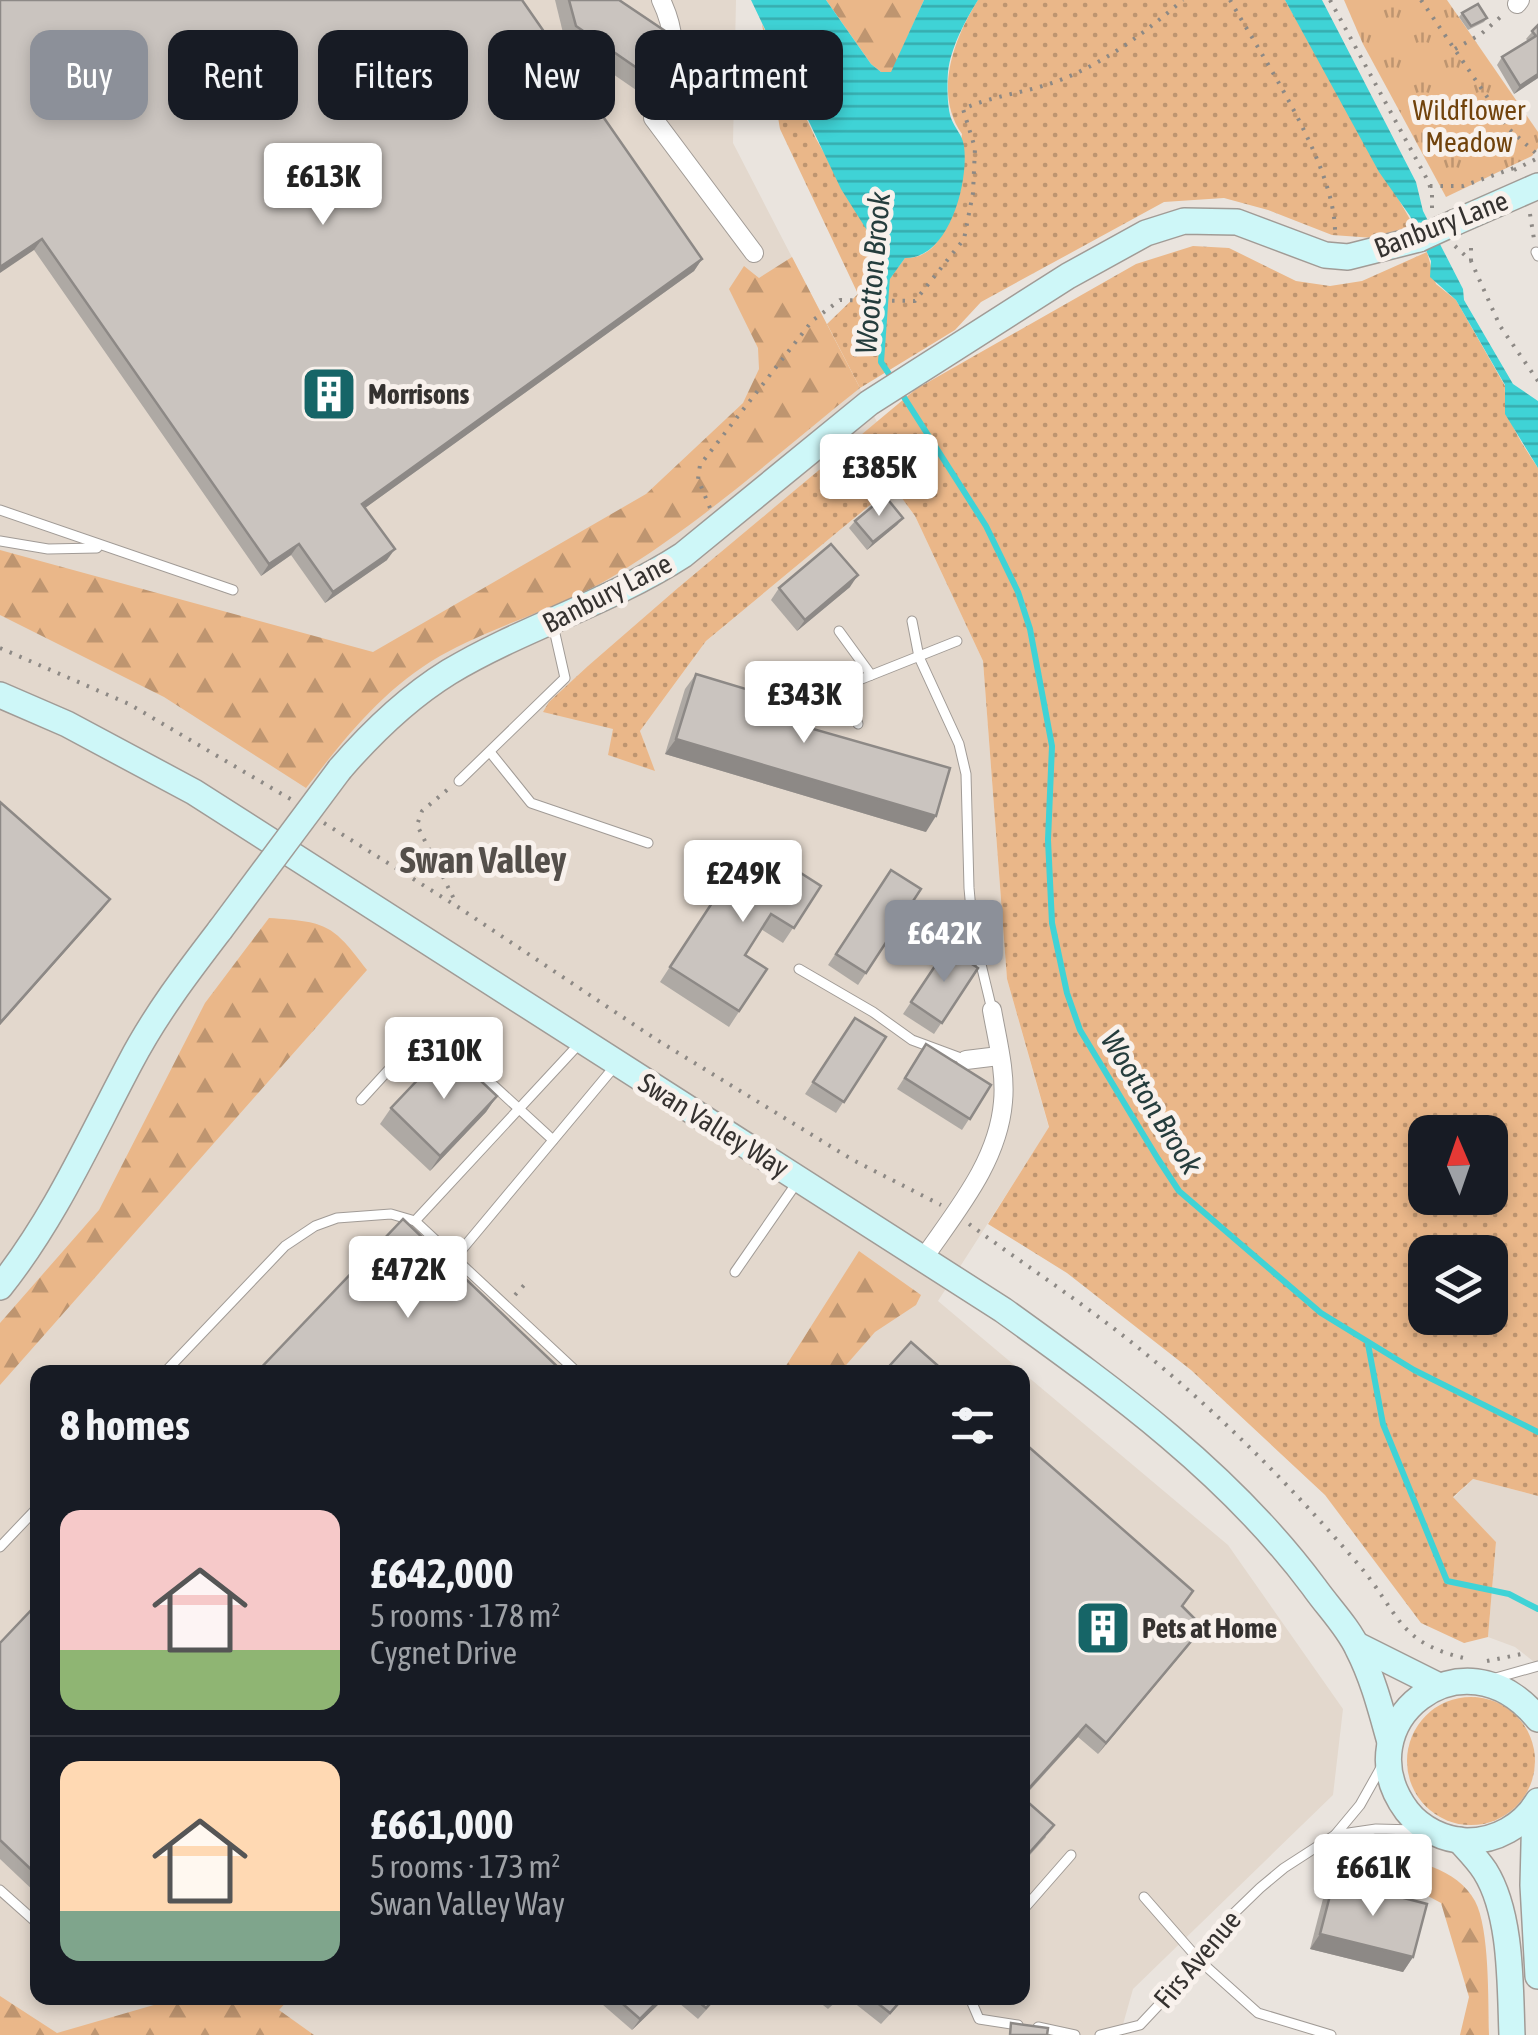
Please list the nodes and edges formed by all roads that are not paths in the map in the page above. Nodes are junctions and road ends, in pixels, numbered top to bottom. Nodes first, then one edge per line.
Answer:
1 (662, 0) edge
2 (1538, 186) edge
3 (754, 252) dead end
4 (0, 510) edge
5 (0, 541) edge
6 (105, 548) junction
7 (234, 590) dead end
8 (912, 621) dead end
9 (553, 622) junction
10 (840, 631) dead end
11 (957, 641) dead end
12 (919, 656) junction
13 (870, 676) junction
14 (790, 680) dead end
15 (844, 686) junction
16 (0, 695) edge
17 (858, 724) dead end
18 (490, 752) junction
19 (459, 780) road end
20 (648, 842) dead end
21 (799, 968) dead end
22 (992, 1010) joint
23 (581, 1042) junction
24 (999, 1056) junction
25 (966, 1060) joint
26 (617, 1064) junction
27 (361, 1100) dead end
28 (518, 1109) junction
29 (554, 1140) junction
30 (800, 1179) junction
31 (416, 1221) junction
32 (454, 1259) junction
33 (923, 1259) junction
34 (735, 1272) dead end
35 (0, 1287) edge
36 (172, 1365) edge
37 (568, 1365) edge
38 (30, 1515) edge
39 (0, 1547) edge
40 (1357, 1645) junction
41 (1536, 1667) edge
42 (1484, 1682) junction
43 (1440, 1686) junction
44 (1538, 1719) edge
45 (1390, 1749) junction
46 (1537, 1804) edge
47 (1429, 1830) junction
48 (1335, 1834) junction
49 (1459, 1840) junction
50 (1071, 1855) dead end
51 (0, 1890) edge
52 (1144, 1897) dead end
53 (1030, 1902) edge
54 (30, 1917) edge
55 (1200, 1961) junction
56 (1538, 1976) edge
57 (972, 2005) edge
58 (1074, 2035) edge
59 (1100, 2035) edge
60 (1331, 2035) edge
61 (1512, 2035) edge

1 - 3 street
2 - 9 street, Banbury Lane
4 - 6 lane
5 - 6 lane
6 - 7 lane
8 - 12 lane
9 - 18 lane
9 - 35 street, Banbury Lane, bridge
10 - 13 lane
11 - 12 lane
12 - 13 lane
12 - 22 lane
13 - 15 lane
14 - 15 lane
15 - 17 lane
16 - 23 street, Swan Valley Way
18 - 19 lane
18 - 20 lane
21 - 25 lane
22 - 24 street
23 - 26 street, Swan Valley Way
23 - 28 lane
24 - 25 street
24 - 33 street
26 - 29 lane
26 - 30 street, Swan Valley Way
27 - 28 lane
28 - 29 lane
28 - 31 lane
29 - 32 lane
30 - 33 street, Swan Valley Way
30 - 34 lane
31 - 32 lane
31 - 36 lane
32 - 37 lane
33 - 40 street, Swan Valley Way
38 - 39 lane
40 - 43 street, Swan Valley Way
40 - 45 street, Swan Valley Way
41 - 42 lane
42 - 43 street
42 - 44 street
43 - 45 street
45 - 47 street, Swan Valley Way
45 - 48 lane, Firs Avenue
46 - 49 street
46 - 56 street
47 - 48 lane, Firs Avenue
47 - 49 street
48 - 55 lane, Firs Avenue
49 - 61 street
50 - 53 lane
51 - 54 lane
52 - 55 lane
55 - 59 lane, Firs Avenue
55 - 60 lane
57 - 58 lane

